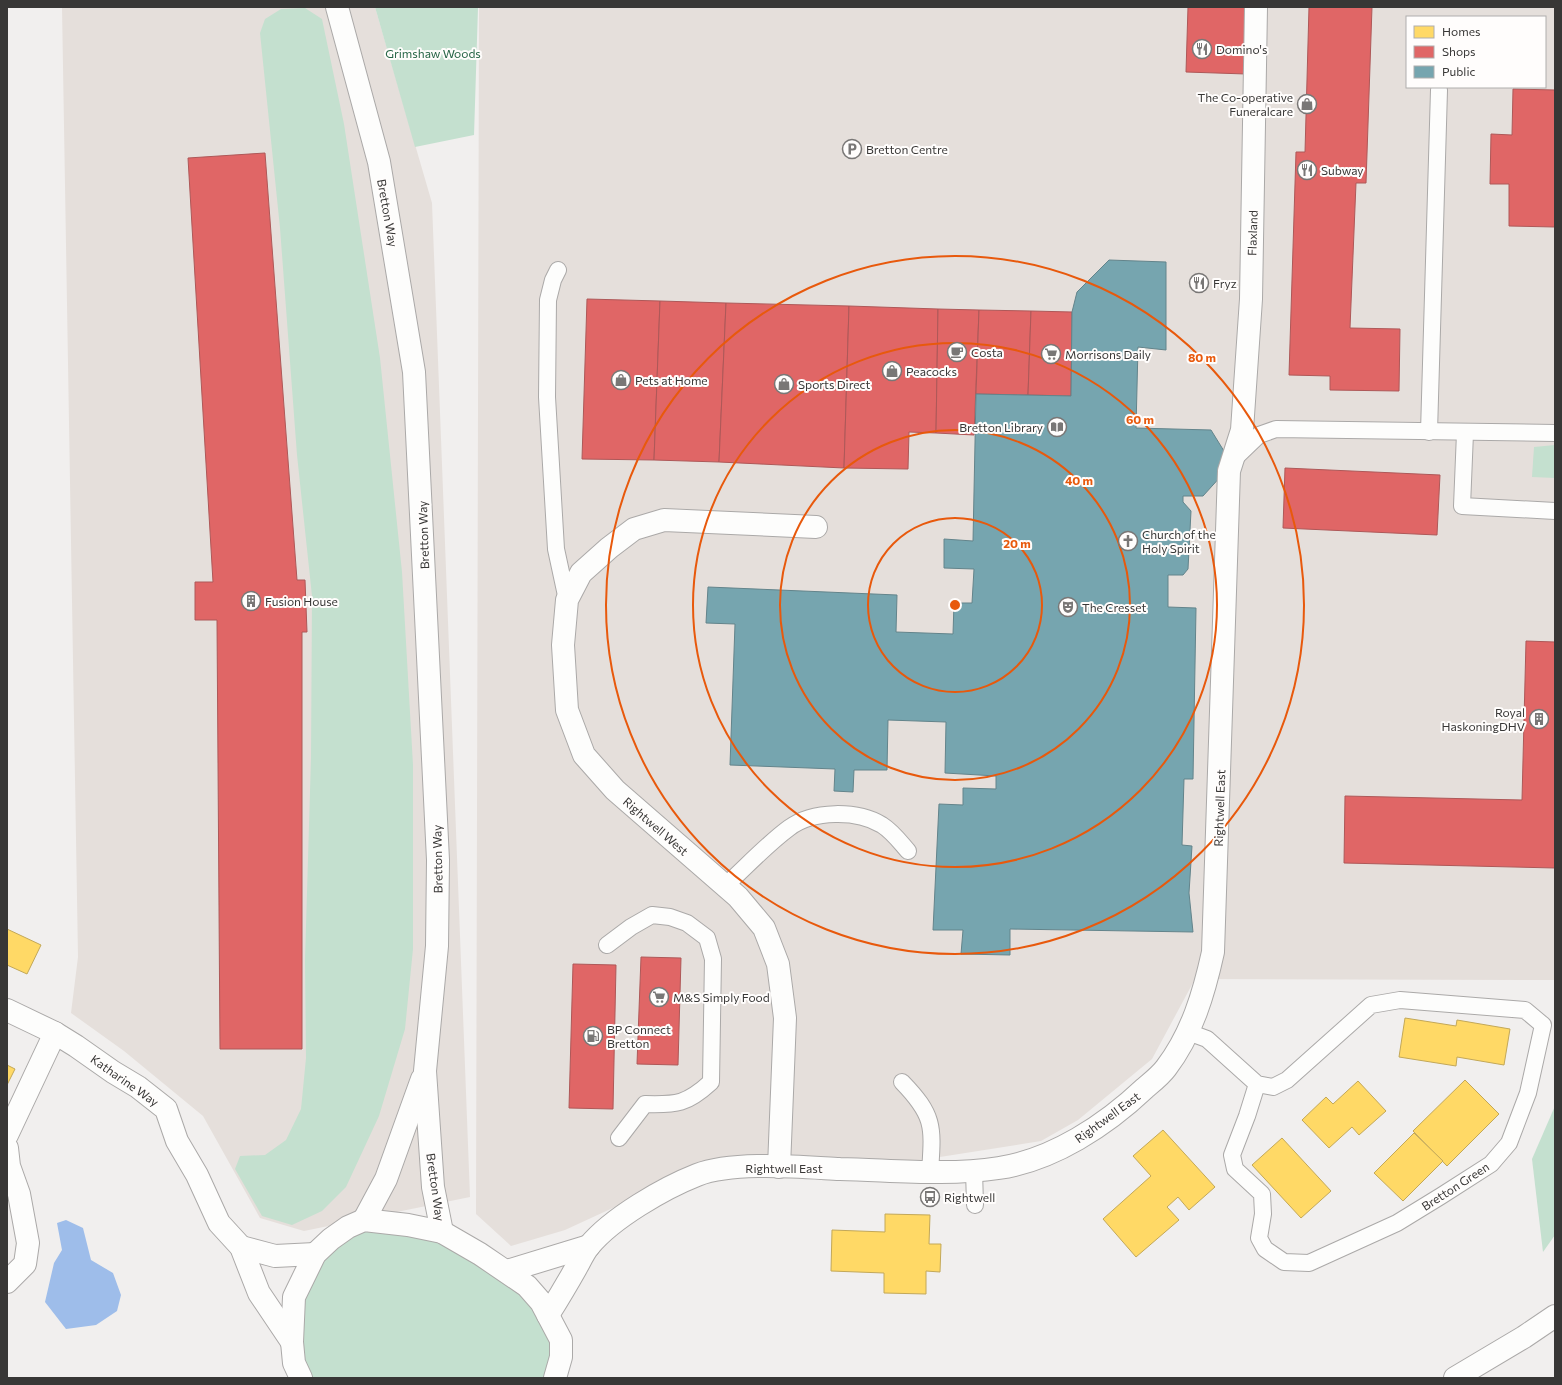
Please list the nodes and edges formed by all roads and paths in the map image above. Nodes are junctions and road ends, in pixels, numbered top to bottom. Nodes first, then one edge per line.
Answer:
1 (337, 7) edge
2 (1256, 7) edge
3 (1439, 90) dead end
4 (558, 270) dead end
5 (1429, 432) junction
6 (1465, 433) junction
7 (1555, 433) edge
8 (1234, 459) junction
9 (1555, 511) edge
10 (816, 527) dead end
11 (567, 600) junction
12 (908, 851) dead end
13 (725, 886) junction
14 (607, 945) dead end
15 (7, 1010) edge
16 (1188, 1032) junction
17 (55, 1033) junction
18 (425, 1071) junction
19 (902, 1082) dead end
20 (1257, 1084) junction
21 (7, 1135) edge
22 (619, 1138) dead end
23 (7, 1148) edge
24 (779, 1167) junction
25 (974, 1170) junction
26 (930, 1172) junction
27 (976, 1205) dead end
28 (364, 1220) junction
29 (442, 1232) junction
30 (589, 1246) junction
31 (241, 1247) junction
32 (316, 1254) junction
33 (507, 1271) junction
34 (7, 1282) edge
35 (548, 1315) junction
36 (1555, 1316) edge
37 (292, 1342) junction
38 (559, 1376) edge
39 (301, 1378) edge
40 (1455, 1378) edge

1 - 18 street, Bretton Way
2 - 8 street, Flaxland
3 - 5 lane
4 - 11 lane
5 - 6 lane
5 - 8 lane
6 - 7 lane
6 - 9 lane
8 - 16 street, Rightwell East
10 - 11 street, Rightwell West
11 - 13 street, Rightwell West
12 - 13 lane
13 - 24 street, Rightwell West
14 - 22 lane
15 - 17 street, Katharine Way
16 - 20 lane
16 - 25 street, Rightwell East
17 - 21 street
17 - 31 street, Katharine Way
18 - 28 street, Bretton Way
18 - 29 street, Bretton Way
19 - 26 lane
20 - 20 lane, Bretton Green
23 - 34 street
24 - 26 street, Rightwell East
24 - 30 street, Rightwell East
25 - 26 street, Rightwell East
25 - 27 lane
28 - 29 street
28 - 32 street
29 - 33 street
30 - 33 street, Rightwell East
30 - 35 street, Rightwell East
31 - 32 street
31 - 37 street, Katharine Way
32 - 37 street
33 - 35 street
35 - 38 street
36 - 40 street
37 - 39 street

